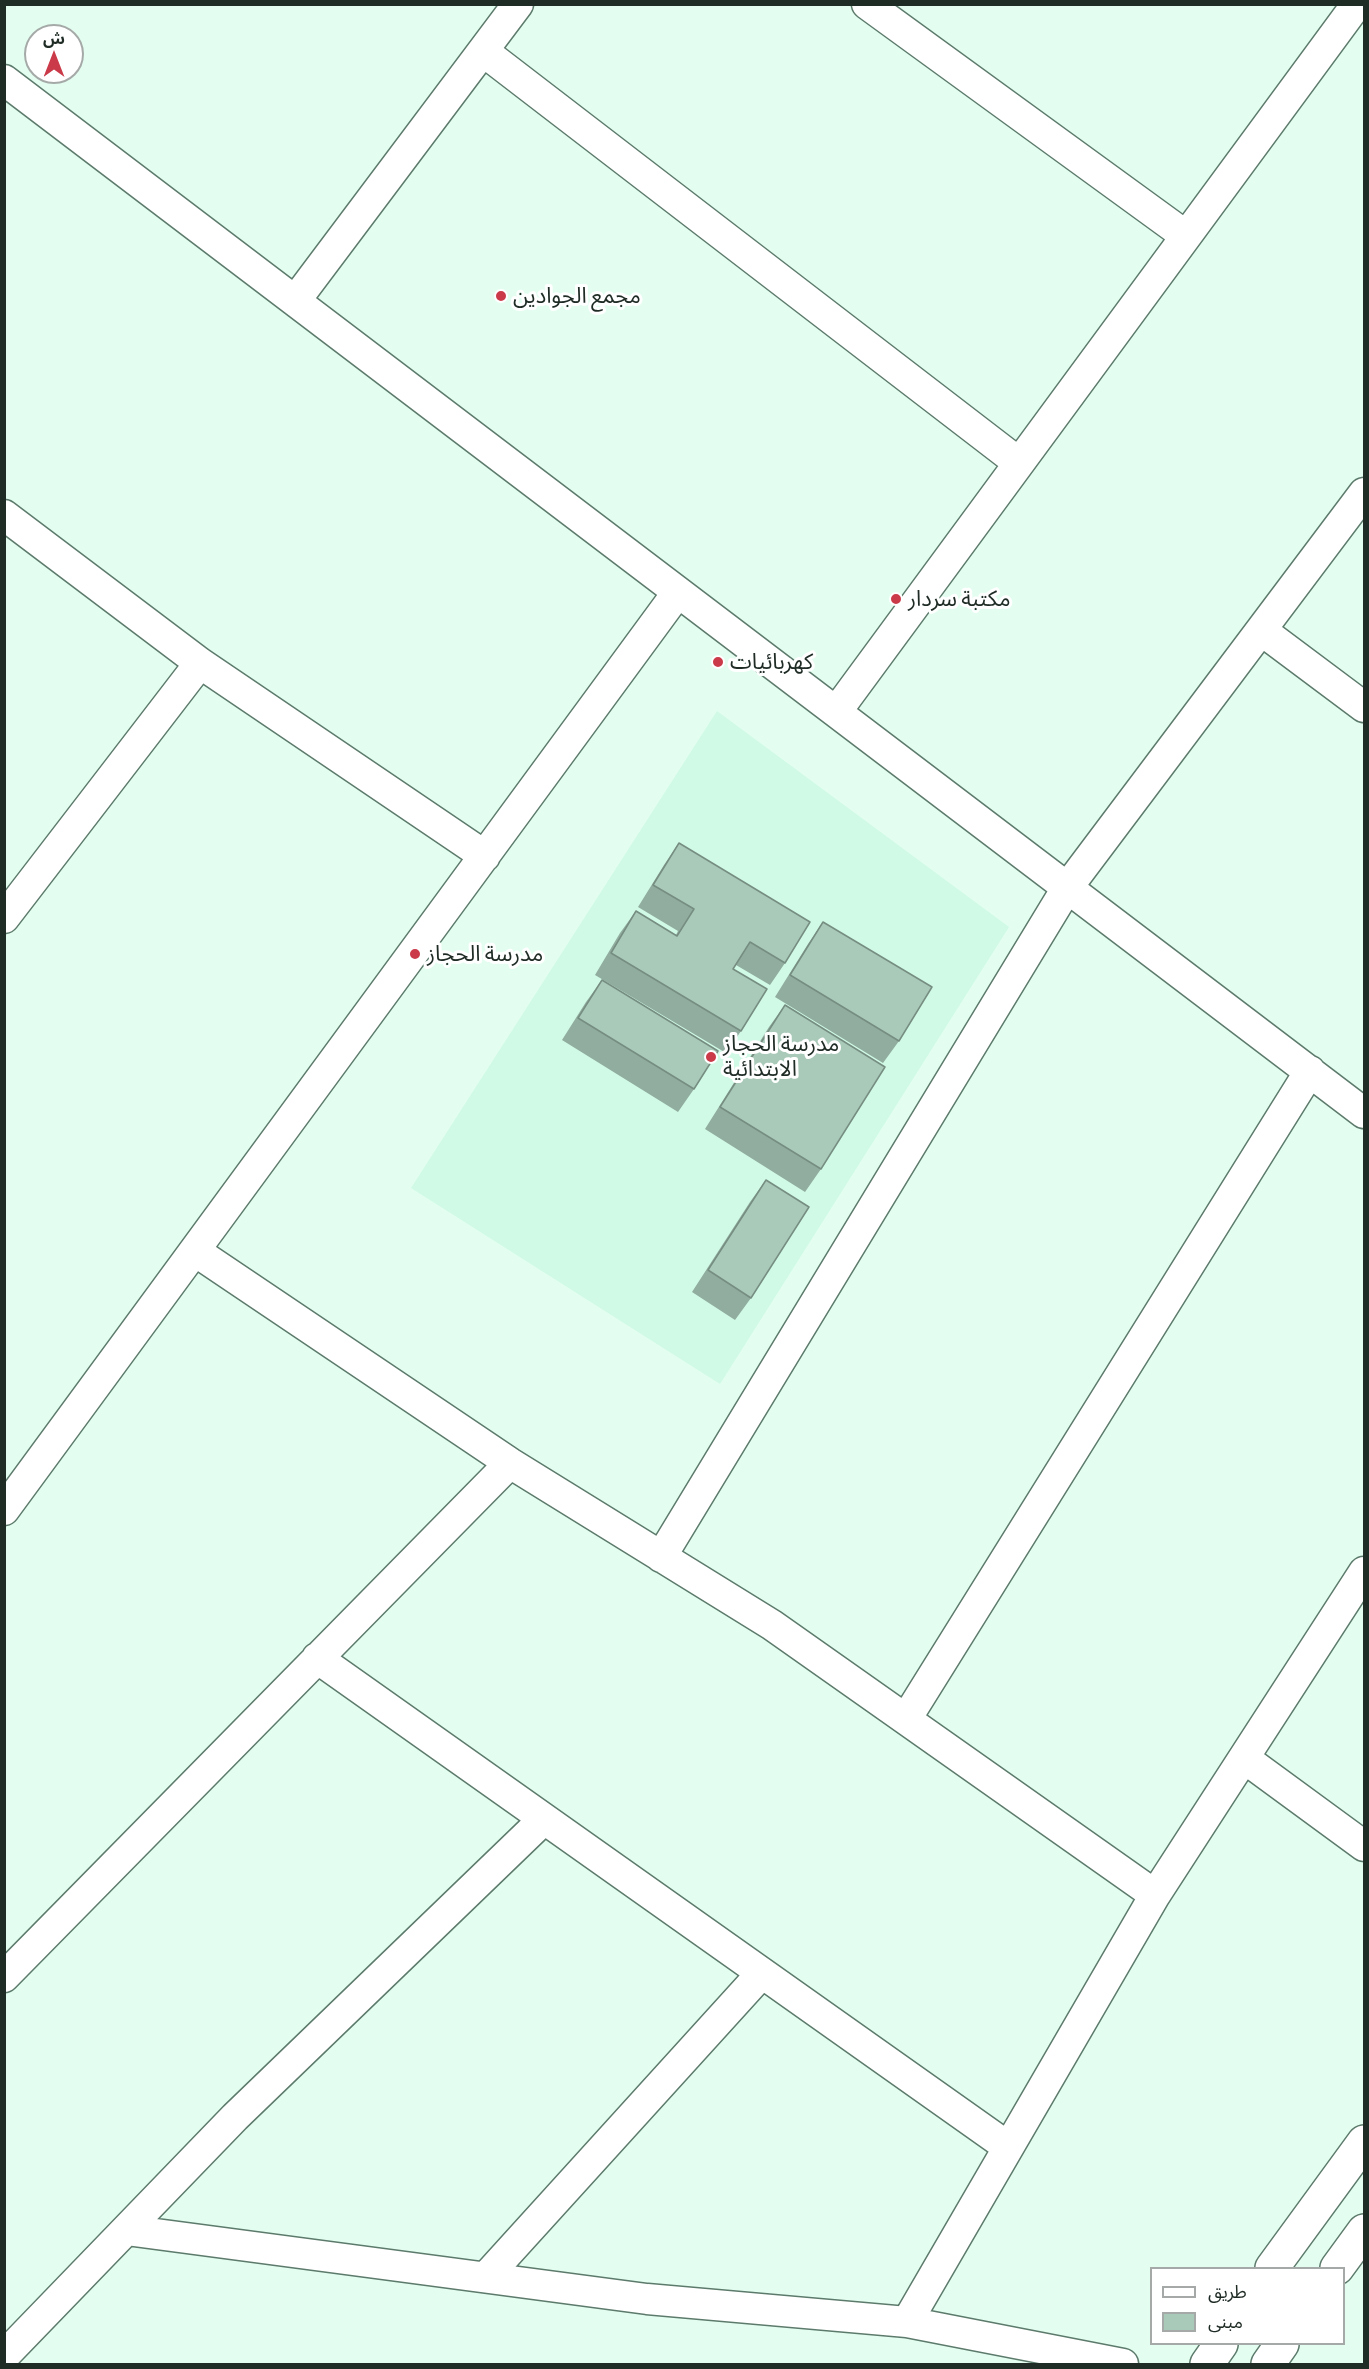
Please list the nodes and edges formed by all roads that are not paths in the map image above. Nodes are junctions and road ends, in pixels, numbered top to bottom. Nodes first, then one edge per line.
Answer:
1 (518, 4) edge
2 (1357, 4) edge
3 (882, 9) edge
4 (483, 51) junction
5 (4, 80) edge
6 (1186, 236) junction
7 (295, 301) junction
8 (1019, 464) junction
9 (1365, 493) edge
10 (4, 515) edge
11 (678, 592) junction
12 (1262, 630) junction
13 (201, 663) junction
14 (1365, 707) edge
15 (836, 712) junction
16 (484, 856) junction
17 (1067, 888) junction
18 (4, 918) edge
19 (1310, 1071) junction
20 (1365, 1113) edge
21 (195, 1251) junction
22 (510, 1463) junction
23 (4, 1510) edge
24 (662, 1557) junction
25 (1365, 1572) edge
26 (317, 1658) junction
27 (906, 1719) junction
28 (1244, 1758) junction
29 (544, 1819) junction
30 (1365, 1846) edge
31 (1155, 1895) junction
32 (762, 1973) junction
33 (4, 1977) edge
34 (1365, 2142) edge
35 (1008, 2147) junction
36 (126, 2230) junction
37 (1365, 2231) edge
38 (1273, 2267) edge
39 (1338, 2267) edge
40 (486, 2277) junction
41 (907, 2322) junction
42 (1220, 2345) edge
43 (1281, 2345) edge
44 (4, 2356) edge
45 (1123, 2364) edge
46 (1207, 2364) edge
47 (1268, 2364) edge

1 - 4 street
2 - 6 street
3 - 6 street
4 - 7 street
4 - 8 street
5 - 7 street
6 - 8 street
7 - 11 street
8 - 15 street
9 - 12 street
10 - 13 street
11 - 15 street
11 - 16 street
12 - 14 street
12 - 17 street
13 - 16 street
13 - 18 street
15 - 17 street
16 - 21 street
17 - 19 street
17 - 24 street
19 - 20 street
19 - 27 street
21 - 22 street
21 - 23 street
22 - 24 street
22 - 26 street
24 - 27 street
25 - 28 street
26 - 29 street
26 - 33 street
27 - 31 street
28 - 30 street
28 - 31 street
29 - 32 street
29 - 36 street
31 - 35 street
32 - 35 street
32 - 40 street
34 - 38 main road
35 - 41 street
36 - 40 street
36 - 44 street
37 - 39 main road
40 - 41 street
41 - 45 street
42 - 46 main road
43 - 47 main road

